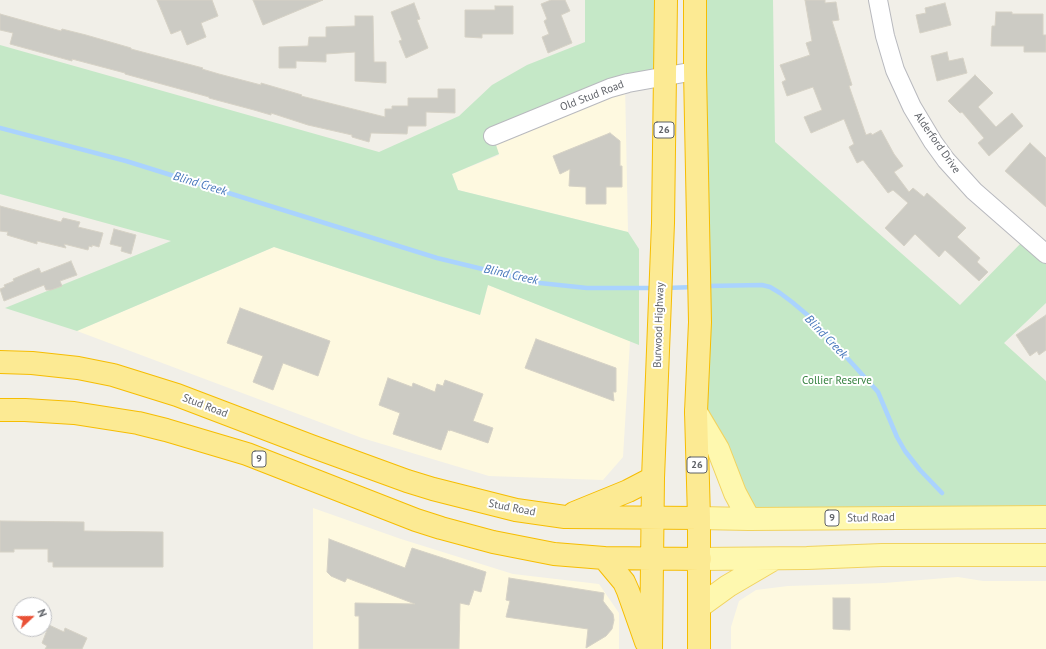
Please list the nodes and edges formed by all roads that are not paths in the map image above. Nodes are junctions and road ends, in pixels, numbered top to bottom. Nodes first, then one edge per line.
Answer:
1 (666, 0) edge
2 (696, 0) edge
3 (878, 0) edge
4 (695, 72) junction
5 (665, 76) junction
6 (492, 136) dead end
7 (1046, 254) edge
8 (0, 362) edge
9 (0, 410) edge
10 (696, 412) junction
11 (653, 478) junction
12 (565, 517) junction
13 (1046, 517) edge
14 (652, 518) junction
15 (699, 518) junction
16 (749, 519) junction
17 (1046, 555) edge
18 (604, 558) junction
19 (775, 558) junction
20 (653, 559) junction
21 (700, 559) junction
22 (699, 607) junction
23 (650, 649) edge
24 (699, 649) edge

1 - 5 highway, Burwood Highway / 26
2 - 4 highway, 26
3 - 7 street, Alderford Drive
4 - 5 street, Old Stud Road
4 - 10 highway, 26
5 - 6 street, Old Stud Road
5 - 11 highway, Burwood Highway / 26
8 - 12 highway, Stud Road / 9
9 - 18 highway, 9
10 - 15 highway, 26
10 - 16 main road
11 - 12 highway
11 - 14 highway, Burwood Highway / 26
12 - 14 highway, Stud Road / 9
13 - 16 main road, Stud Road / 9
14 - 15 highway, Stud Road / 9
14 - 20 highway, Burwood Highway / 26
15 - 16 main road, Stud Road / 9
15 - 21 highway, 26
17 - 19 main road, 9
18 - 20 highway, 9
18 - 23 highway
19 - 21 main road, 9
19 - 22 main road
20 - 21 highway, 9
20 - 23 highway, Burwood Highway / 26
21 - 22 highway, 26
22 - 24 highway, 26

